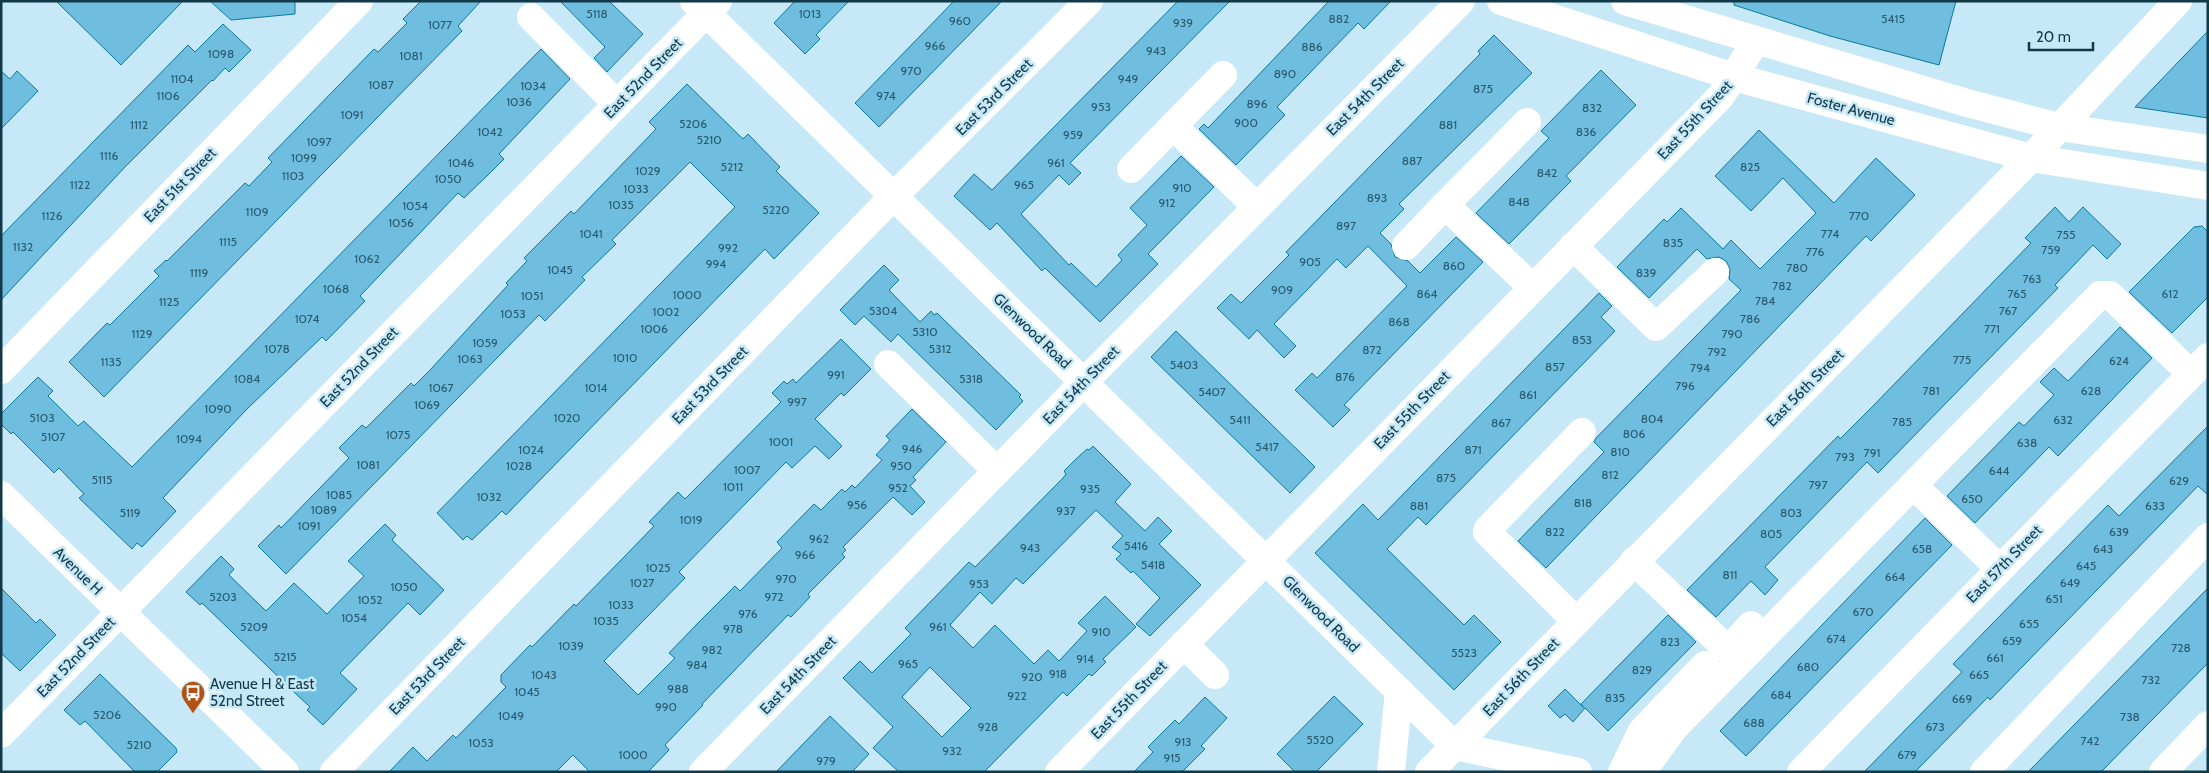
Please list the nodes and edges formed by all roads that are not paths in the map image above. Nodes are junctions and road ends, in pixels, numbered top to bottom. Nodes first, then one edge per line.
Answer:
1 (360, 1) edge
2 (1089, 1) edge
3 (1461, 1) edge
4 (1502, 1) edge
5 (1624, 1) edge
6 (2178, 1) edge
7 (706, 5) edge
8 (531, 17) dead end
9 (1756, 41) junction
10 (1223, 75) dead end
11 (1734, 78) junction
12 (618, 104) junction
13 (1526, 122) dead end
14 (1173, 126) junction
15 (2059, 127) junction
16 (2208, 149) edge
17 (2031, 158) junction
18 (1131, 169) dead end
19 (2208, 186) edge
20 (895, 198) junction
21 (1445, 205) junction
22 (1256, 207) junction
23 (1406, 246) dead end
24 (1573, 246) junction
25 (1715, 272) dead end
26 (1532, 288) junction
27 (888, 364) dead end
28 (2199, 365) edge
29 (1, 370) edge
30 (1084, 382) junction
31 (1582, 432) dead end
32 (997, 471) junction
33 (1913, 485) junction
34 (1883, 488) dead end
35 (1, 495) edge
36 (2208, 537) edge
37 (1266, 560) junction
38 (1634, 561) junction
39 (2000, 569) junction
40 (121, 612) junction
41 (1576, 621) junction
42 (1184, 644) junction
43 (1705, 665) dead end
44 (1215, 675) dead end
45 (1399, 691) junction
46 (2208, 725) edge
47 (1, 734) edge
48 (1455, 746) junction
49 (285, 772) edge
50 (334, 772) edge
51 (703, 772) edge
52 (1059, 772) edge
53 (1390, 772) edge
54 (1429, 772) edge
55 (1578, 772) edge
56 (1622, 772) edge
57 (1642, 772) edge
58 (1801, 772) edge
59 (1984, 772) edge
60 (2164, 772) edge

1 - 29 street, East 51st Street
2 - 20 street, East 53rd Street
3 - 22 street, East 54th Street
4 - 11 street, Foster Avenue
5 - 9 street
6 - 15 street, East 56th Street
7 - 12 street, East 52nd Street
7 - 20 street, Glenwood Road
8 - 12 street
9 - 11 street, East 55th Street
9 - 15 street
10 - 14 street
11 - 17 street, Foster Avenue
11 - 24 street, East 55th Street
12 - 40 street, East 52nd Street
13 - 21 street
14 - 18 street
14 - 22 street
15 - 16 street
15 - 17 street, East 56th Street
17 - 19 street, Foster Avenue
17 - 38 street, East 56th Street
20 - 30 street, Glenwood Road
20 - 50 street, East 53rd Street
21 - 23 street
21 - 26 street
22 - 30 street, East 54th Street
24 - 25 street
24 - 26 street, East 55th Street
26 - 37 street, East 55th Street
27 - 32 street
28 - 33 street
28 - 39 street, East 57th Street
30 - 32 street, East 54th Street
30 - 37 street, Glenwood Road
31 - 41 street
32 - 51 street, East 54th Street
33 - 39 street
33 - 57 street
34 - 38 street
35 - 40 street, Avenue H
36 - 59 street
37 - 42 street, East 55th Street
37 - 45 street, Glenwood Road
38 - 41 street, East 56th Street
39 - 58 street, East 57th Street
40 - 47 street, East 52nd Street
40 - 49 street, Avenue H
41 - 48 street, East 56th Street
42 - 44 street
42 - 52 street, East 55th Street
43 - 56 street
45 - 48 street, Glenwood Road
45 - 53 street
46 - 60 street
48 - 54 street, East 56th Street
48 - 55 street

